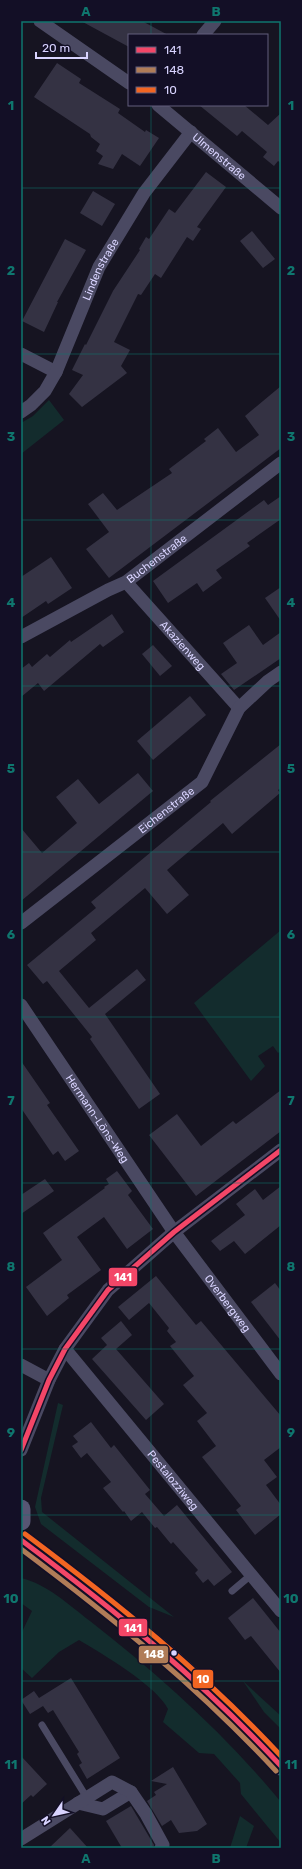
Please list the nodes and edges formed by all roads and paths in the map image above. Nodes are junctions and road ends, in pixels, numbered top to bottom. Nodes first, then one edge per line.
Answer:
1 (40, 21) edge
2 (215, 21) edge
3 (204, 34) edge
4 (128, 82) edge
5 (159, 106) edge
6 (191, 132) junction
7 (281, 208) edge
8 (21, 354) edge
9 (56, 372) junction
10 (21, 412) edge
11 (281, 463) edge
12 (126, 582) junction
13 (21, 637) edge
14 (281, 672) edge
15 (239, 708) junction
16 (21, 923) edge
17 (21, 1005) edge
18 (281, 1150) edge
19 (174, 1232) junction
20 (65, 1349) junction
21 (21, 1365) edge
22 (281, 1374) edge
23 (49, 1380) junction
24 (21, 1450) edge
25 (21, 1509) edge
26 (21, 1521) edge
27 (21, 1540) edge
28 (250, 1575) junction
29 (232, 1591) dead end
30 (281, 1611) edge
31 (42, 1725) dead end
32 (281, 1766) edge
33 (131, 1792) junction
34 (82, 1801) junction
35 (21, 1839) edge
36 (162, 1848) edge

1 - 4 street
2 - 3 street
5 - 6 street, Ulmenstraße
6 - 7 street, Ulmenstraße
6 - 9 street, Lindenstraße
8 - 9 street
9 - 10 street, Lindenstraße
11 - 12 street, Buchenstraße
12 - 13 street, Buchenstraße
12 - 15 street, Akazienweg
14 - 15 street, Eichenstraße
15 - 16 street, Eichenstraße
17 - 19 street, Hermann-Löns-Weg
18 - 19 street
19 - 20 street
19 - 22 street, Overbergweg
20 - 23 street
20 - 28 street, Pestalozziweg
21 - 23 street
23 - 24 street
25 - 26 main road
27 - 32 main road
28 - 29 lane
28 - 30 street, Pestalozziweg
31 - 34 lane
33 - 34 street
33 - 34 street
33 - 36 street
34 - 35 street

